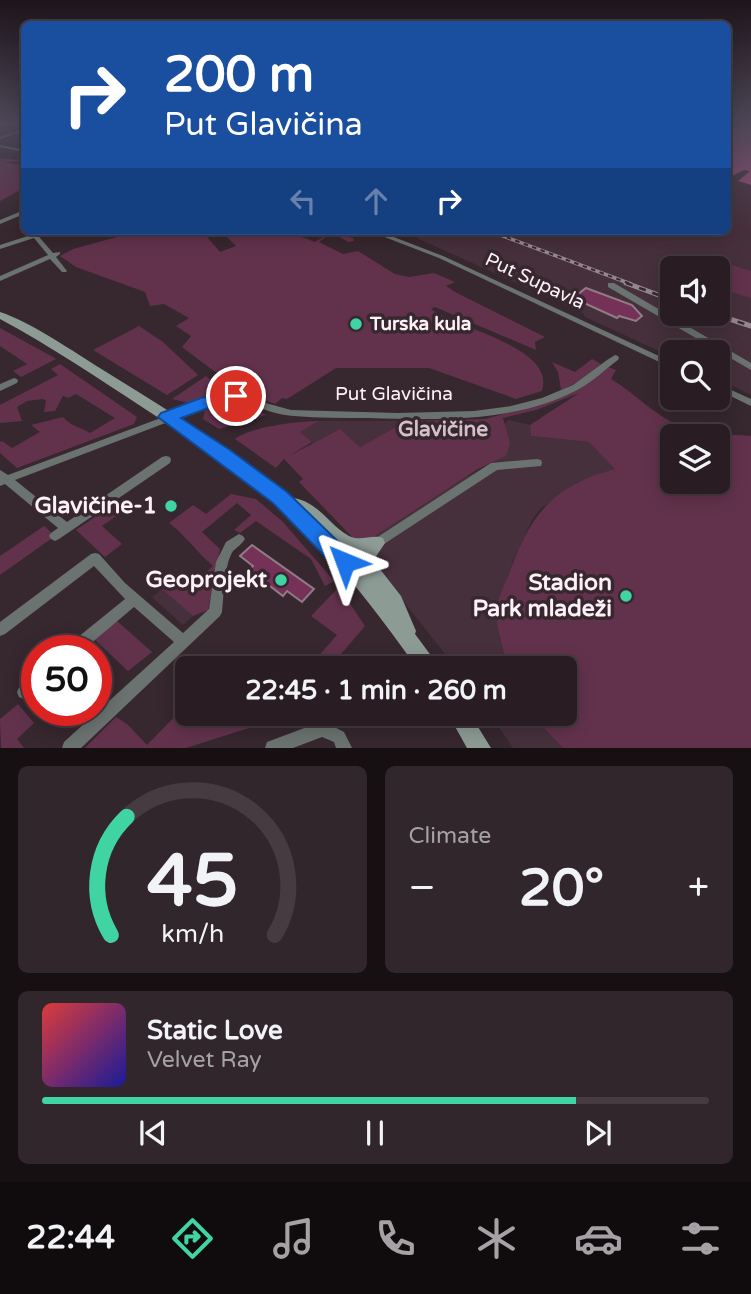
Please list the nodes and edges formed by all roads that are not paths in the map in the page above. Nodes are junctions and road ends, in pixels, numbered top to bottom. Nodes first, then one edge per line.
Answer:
1 (21, 213) edge
2 (16, 215) junction
3 (21, 219) edge
4 (0, 222) edge
5 (30, 235) edge
6 (34, 235) edge
7 (387, 235) edge
8 (0, 247) edge
9 (58, 253) dead end
10 (50, 257) junction
11 (64, 271) dead end
12 (0, 279) edge
13 (611, 285) dead end
14 (0, 315) edge
15 (615, 358) dead end
16 (660, 359) edge
17 (751, 367) edge
18 (14, 381) dead end
19 (0, 388) edge
20 (730, 393) edge
21 (751, 403) edge
22 (167, 417) junction
23 (166, 460) dead end
24 (537, 463) dead end
25 (1, 479) edge
26 (280, 498) junction
27 (66, 528) junction
28 (55, 536) dead end
29 (239, 539) dead end
30 (377, 543) junction
31 (134, 598) junction
32 (0, 630) edge
33 (91, 635) edge
34 (183, 641) junction
35 (414, 648) junction
36 (420, 656) edge
37 (466, 726) edge
38 (70, 748) edge
39 (273, 748) edge
40 (344, 748) edge
41 (480, 748) edge

1 - 2 street
2 - 3 street
2 - 4 street
5 - 8 street
6 - 10 street
7 - 16 street, Put Supavla
9 - 10 street
10 - 11 street
10 - 12 street
13 - 17 street
14 - 22 main road
15 - 22 street, Put Glavičina
18 - 19 street
20 - 21 street
22 - 25 street, Put Glavičina
22 - 26 main road
23 - 27 street
24 - 30 street
25 - 27 street
26 - 30 main road
26 - 35 main road
27 - 28 street
29 - 34 street
30 - 35 main road
31 - 32 street
31 - 33 street
31 - 34 street
34 - 38 street
35 - 36 main road
37 - 41 main road
39 - 40 street

